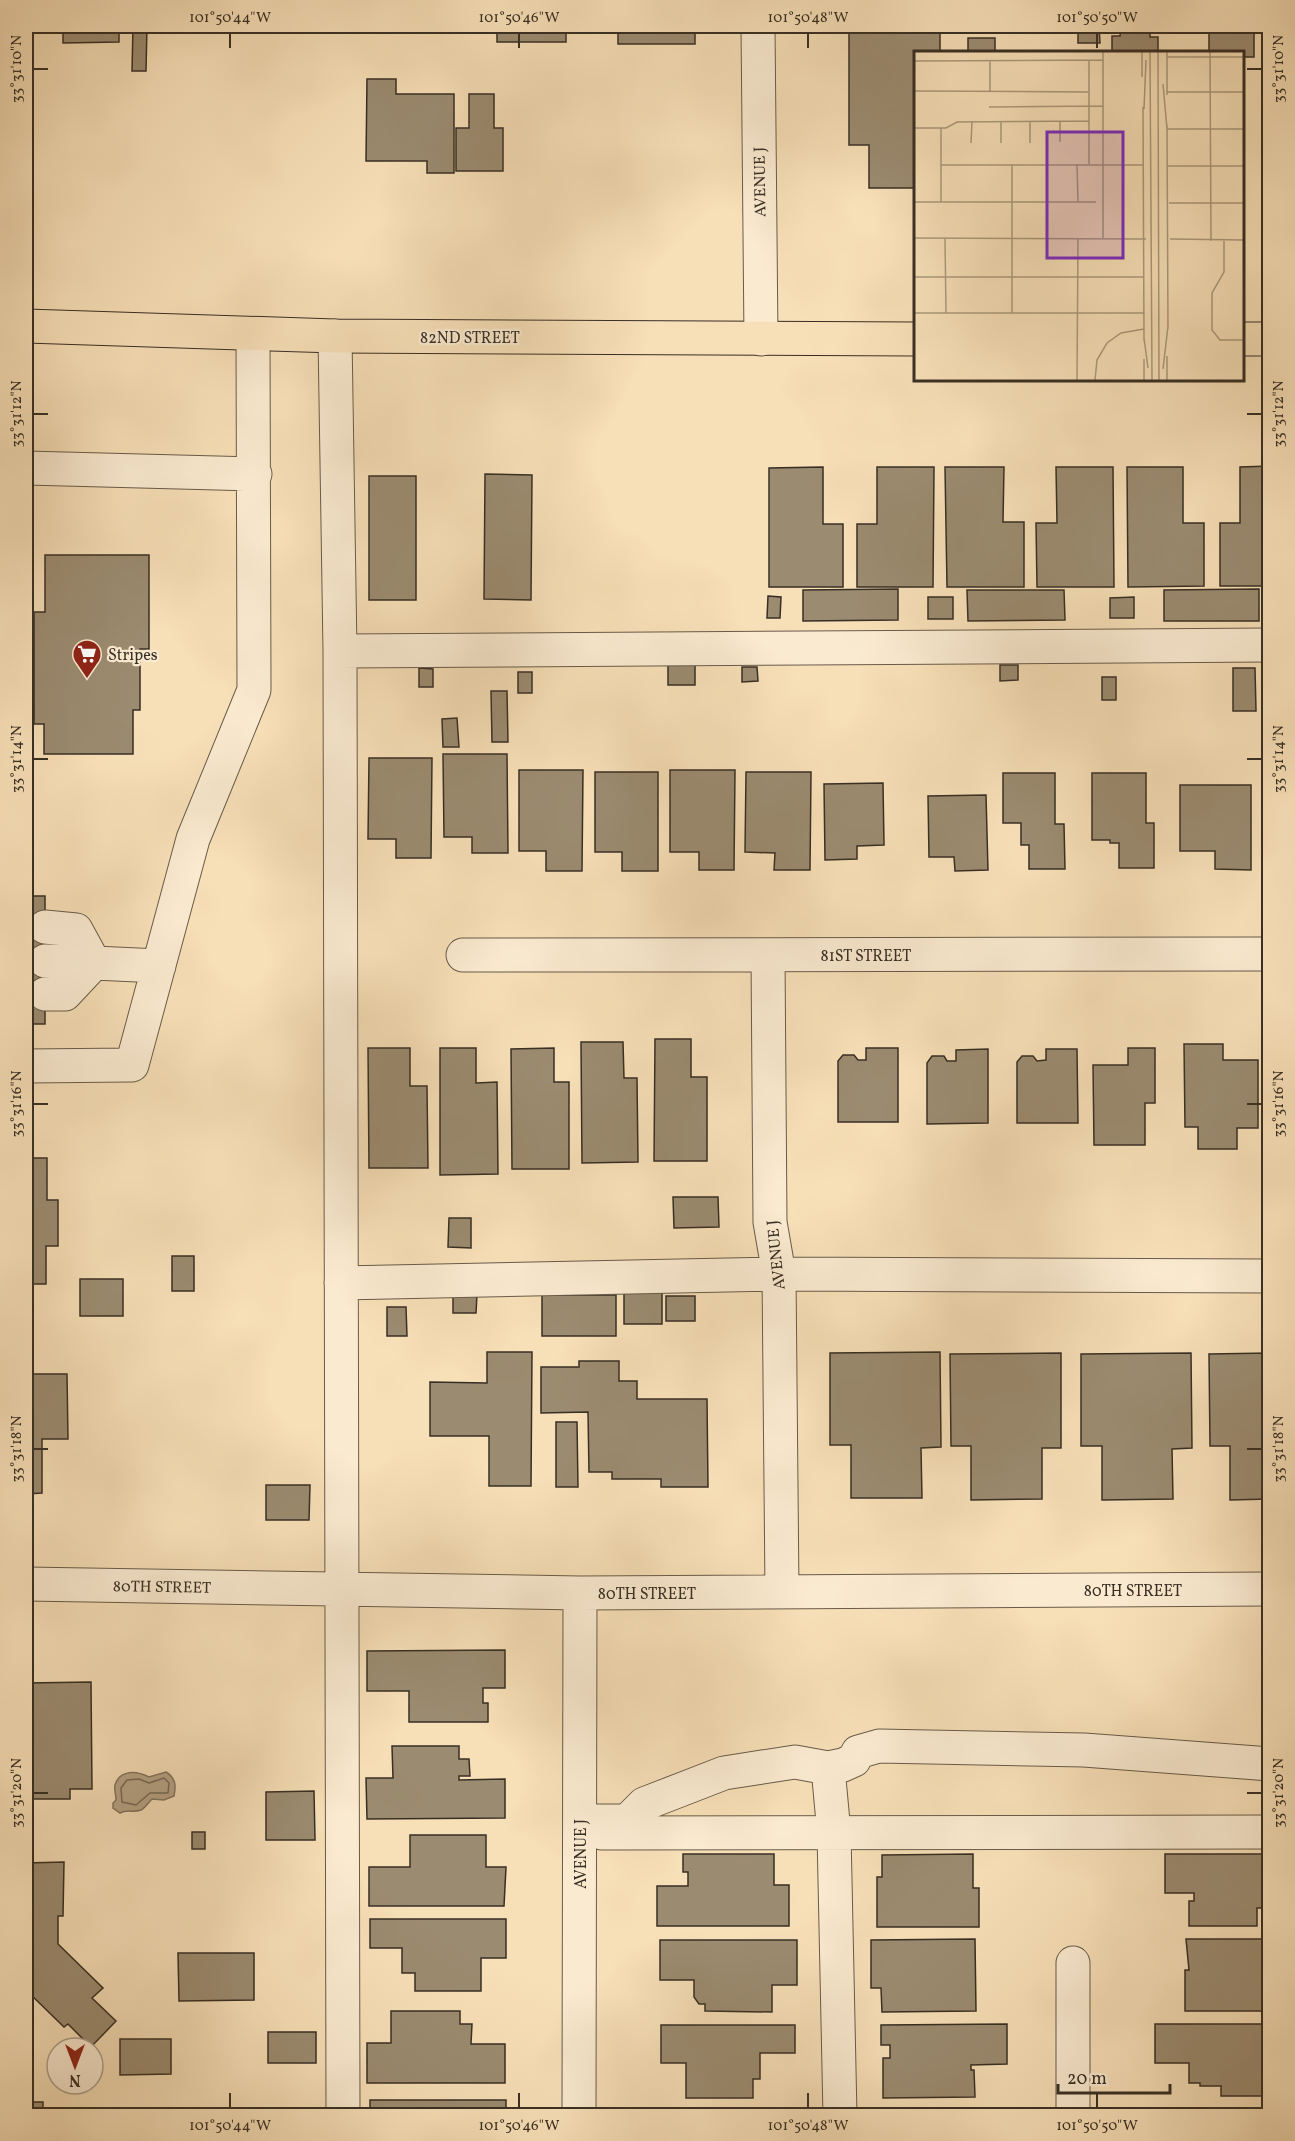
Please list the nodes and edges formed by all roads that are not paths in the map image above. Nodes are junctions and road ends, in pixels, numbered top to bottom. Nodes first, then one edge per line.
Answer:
1 (758, 26) edge
2 (26, 326) edge
3 (253, 334) junction
4 (335, 336) junction
5 (761, 339) junction
6 (914, 339) edge
7 (1244, 339) edge
8 (1269, 339) edge
9 (26, 468) edge
10 (255, 474) junction
11 (1269, 645) edge
12 (340, 651) junction
13 (45, 927) dead end
14 (1269, 954) edge
15 (463, 955) dead end
16 (768, 955) junction
17 (45, 962) dead end
18 (94, 963) junction
19 (159, 966) junction
20 (45, 994) dead end
21 (26, 1066) edge
22 (779, 1274) junction
23 (1269, 1276) edge
24 (340, 1283) junction
25 (26, 1584) edge
26 (340, 1588) junction
27 (1269, 1589) edge
28 (782, 1592) junction
29 (580, 1593) junction
30 (1269, 1764) edge
31 (828, 1768) junction
32 (580, 1827) junction
33 (1269, 1832) edge
34 (834, 1833) junction
35 (1073, 1963) dead end
36 (343, 2115) edge
37 (579, 2115) edge
38 (840, 2115) edge
39 (1073, 2115) edge

1 - 5 street, AVENUE J
2 - 3 main road, 82ND STREET
3 - 4 main road, 82ND STREET
3 - 10 street
4 - 5 main road, 82ND STREET
4 - 12 street
5 - 6 main road, 82ND STREET
7 - 8 main road
9 - 10 street
10 - 19 street
11 - 12 street
12 - 24 street
13 - 18 street
14 - 16 street, 81ST STREET
15 - 16 street, 81ST STREET
16 - 22 street, AVENUE J
17 - 18 street
18 - 19 street
18 - 20 street
19 - 21 street
22 - 23 street
22 - 24 street
22 - 28 street, AVENUE J
24 - 26 street
25 - 26 street, 80TH STREET
26 - 29 street, 80TH STREET
26 - 36 street
27 - 28 street, 80TH STREET
28 - 29 street, 80TH STREET
29 - 32 street, AVENUE J
30 - 31 street
31 - 32 street
31 - 34 street
32 - 34 street
32 - 37 street, AVENUE J
33 - 34 street
34 - 38 street
35 - 39 street

